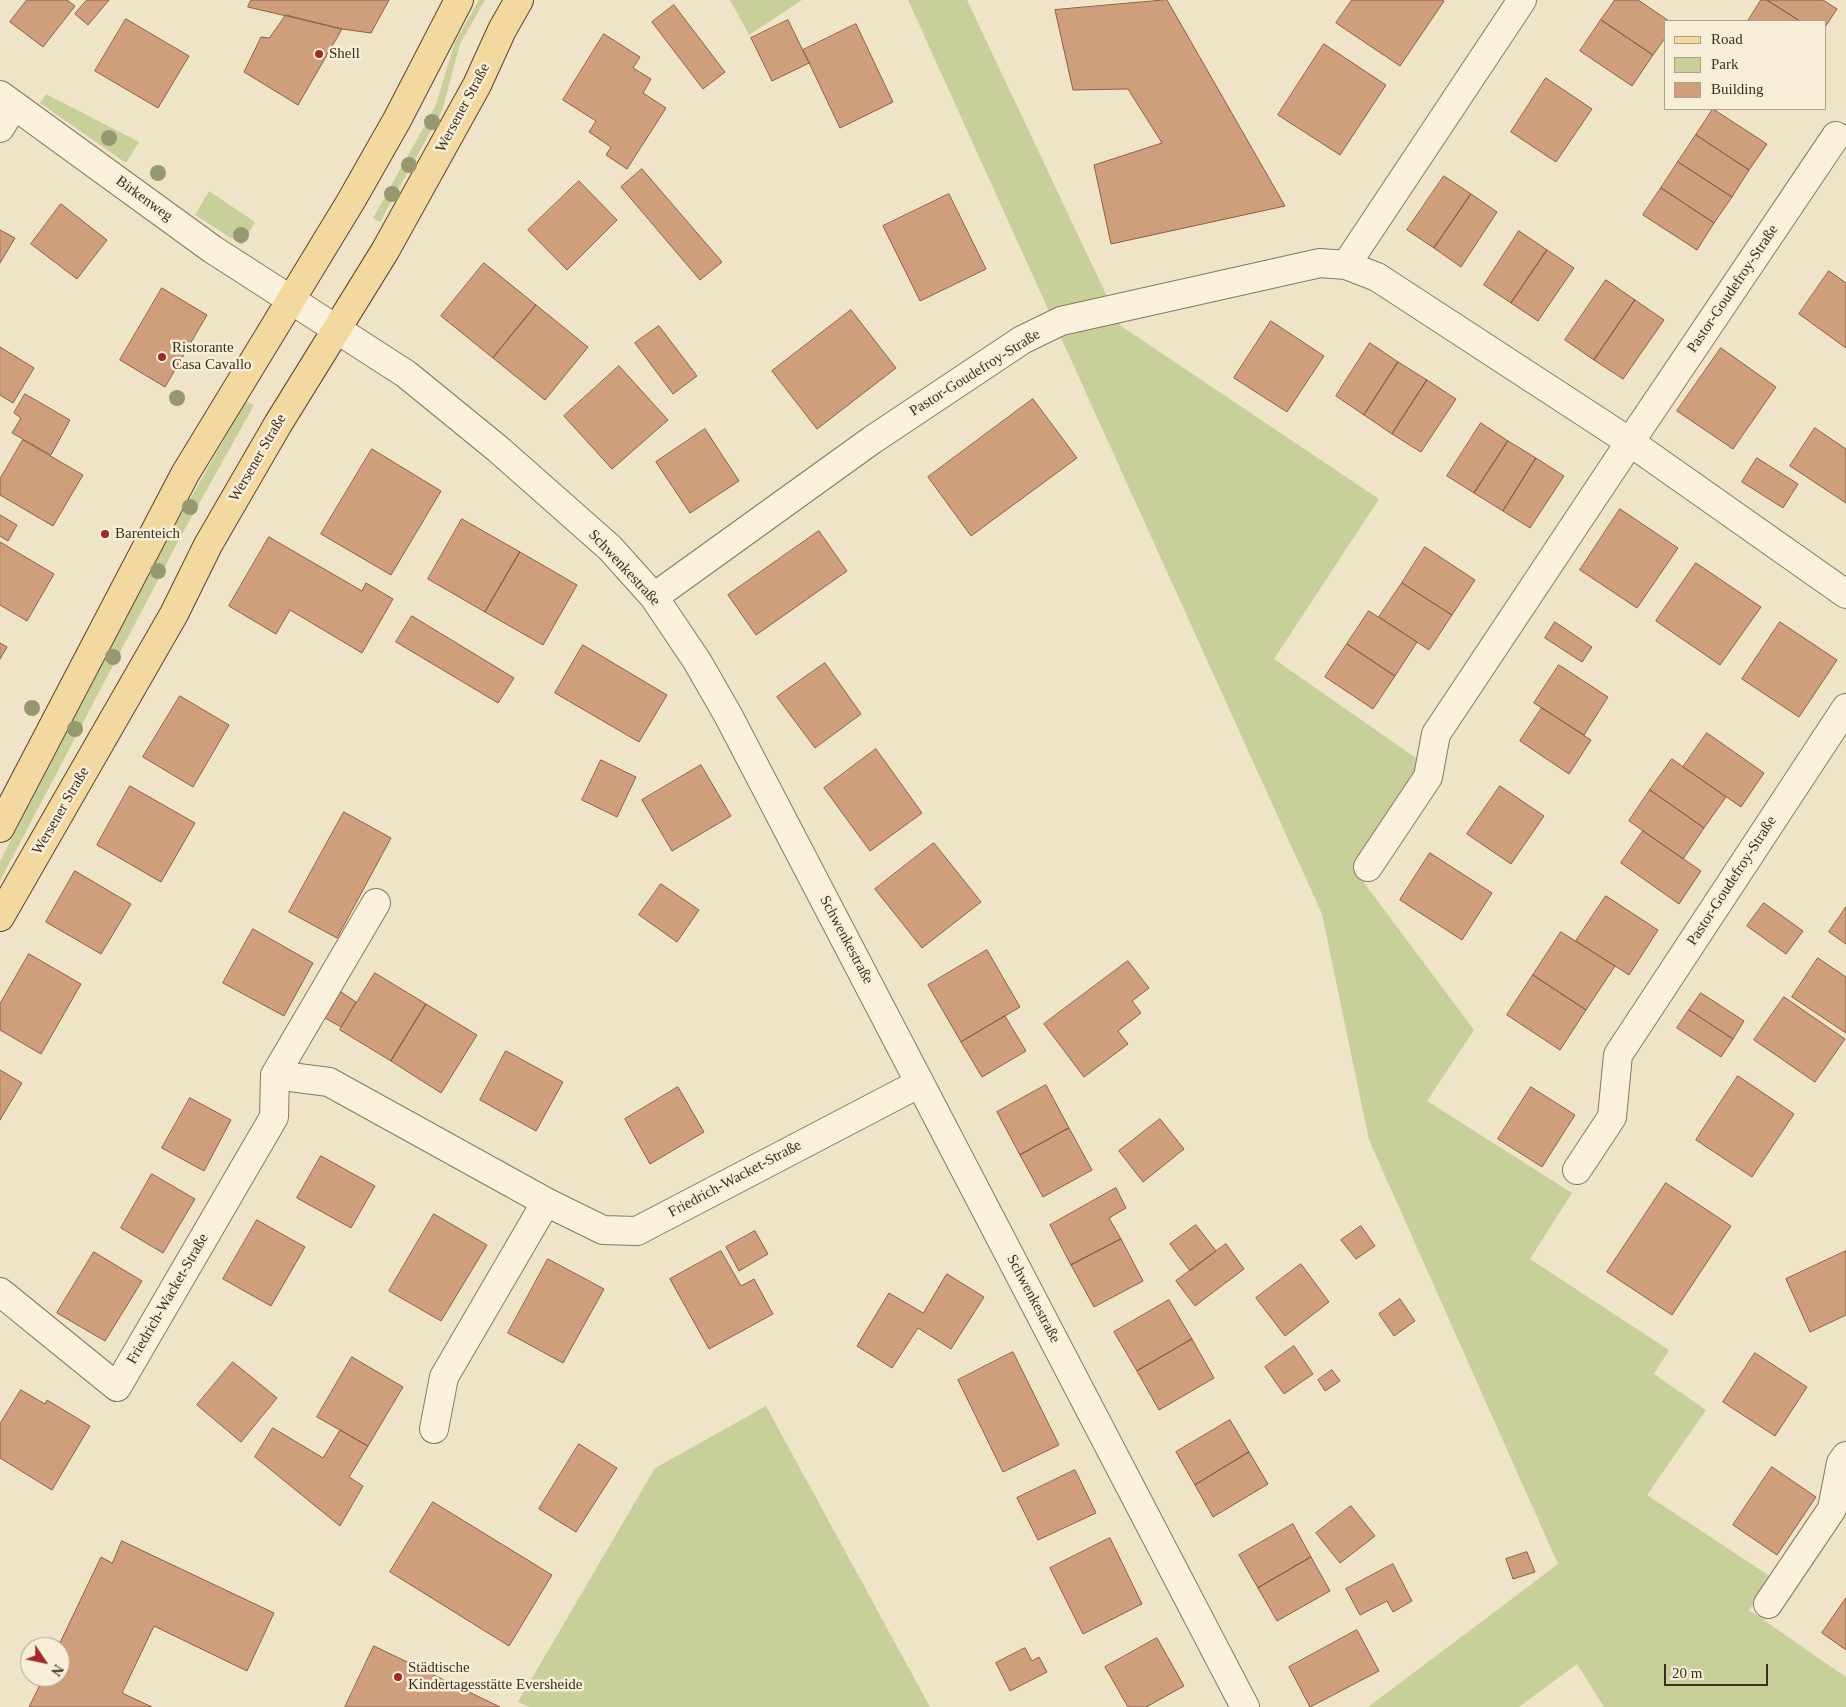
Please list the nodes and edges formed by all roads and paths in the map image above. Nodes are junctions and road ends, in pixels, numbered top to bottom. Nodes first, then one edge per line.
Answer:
1 (459, 0) edge
2 (519, 0) edge
3 (1522, 0) edge
4 (7, 100) edge
5 (0, 128) edge
6 (1836, 136) dead end
7 (1346, 265) junction
8 (291, 299) junction
9 (336, 328) junction
10 (1630, 442) junction
11 (1846, 594) edge
12 (654, 597) junction
13 (1846, 708) edge
14 (0, 828) edge
15 (1368, 867) dead end
16 (376, 904) dead end
17 (0, 917) edge
18 (275, 1075) junction
19 (920, 1083) junction
20 (1577, 1170) dead end
21 (546, 1202) junction
22 (0, 1292) edge
23 (434, 1429) dead end
24 (1844, 1459) edge
25 (1768, 1604) dead end
26 (1246, 1707) edge

1 - 8 main road
2 - 9 main road, Wersener Straße
3 - 7 street
4 - 5 street
4 - 8 street, Birkenweg
6 - 10 street, Pastor-Goudefroy-Straße
7 - 10 street, Pastor-Goudefroy-Straße
7 - 12 street, Pastor-Goudefroy-Straße
8 - 9 street, Schwenkestraße
8 - 14 main road
9 - 12 street, Schwenkestraße
9 - 17 main road, Wersener Straße
10 - 11 street, Pastor-Goudefroy-Straße
10 - 15 street, Pastor-Goudefroy-Straße
12 - 19 street, Schwenkestraße
13 - 20 street, Pastor-Goudefroy-Straße
16 - 18 street, Friedrich-Wacket-Straße
18 - 21 street, Friedrich-Wacket-Straße
18 - 22 street, Friedrich-Wacket-Straße
19 - 21 street, Friedrich-Wacket-Straße
19 - 26 street, Schwenkestraße
21 - 23 street
24 - 25 street

